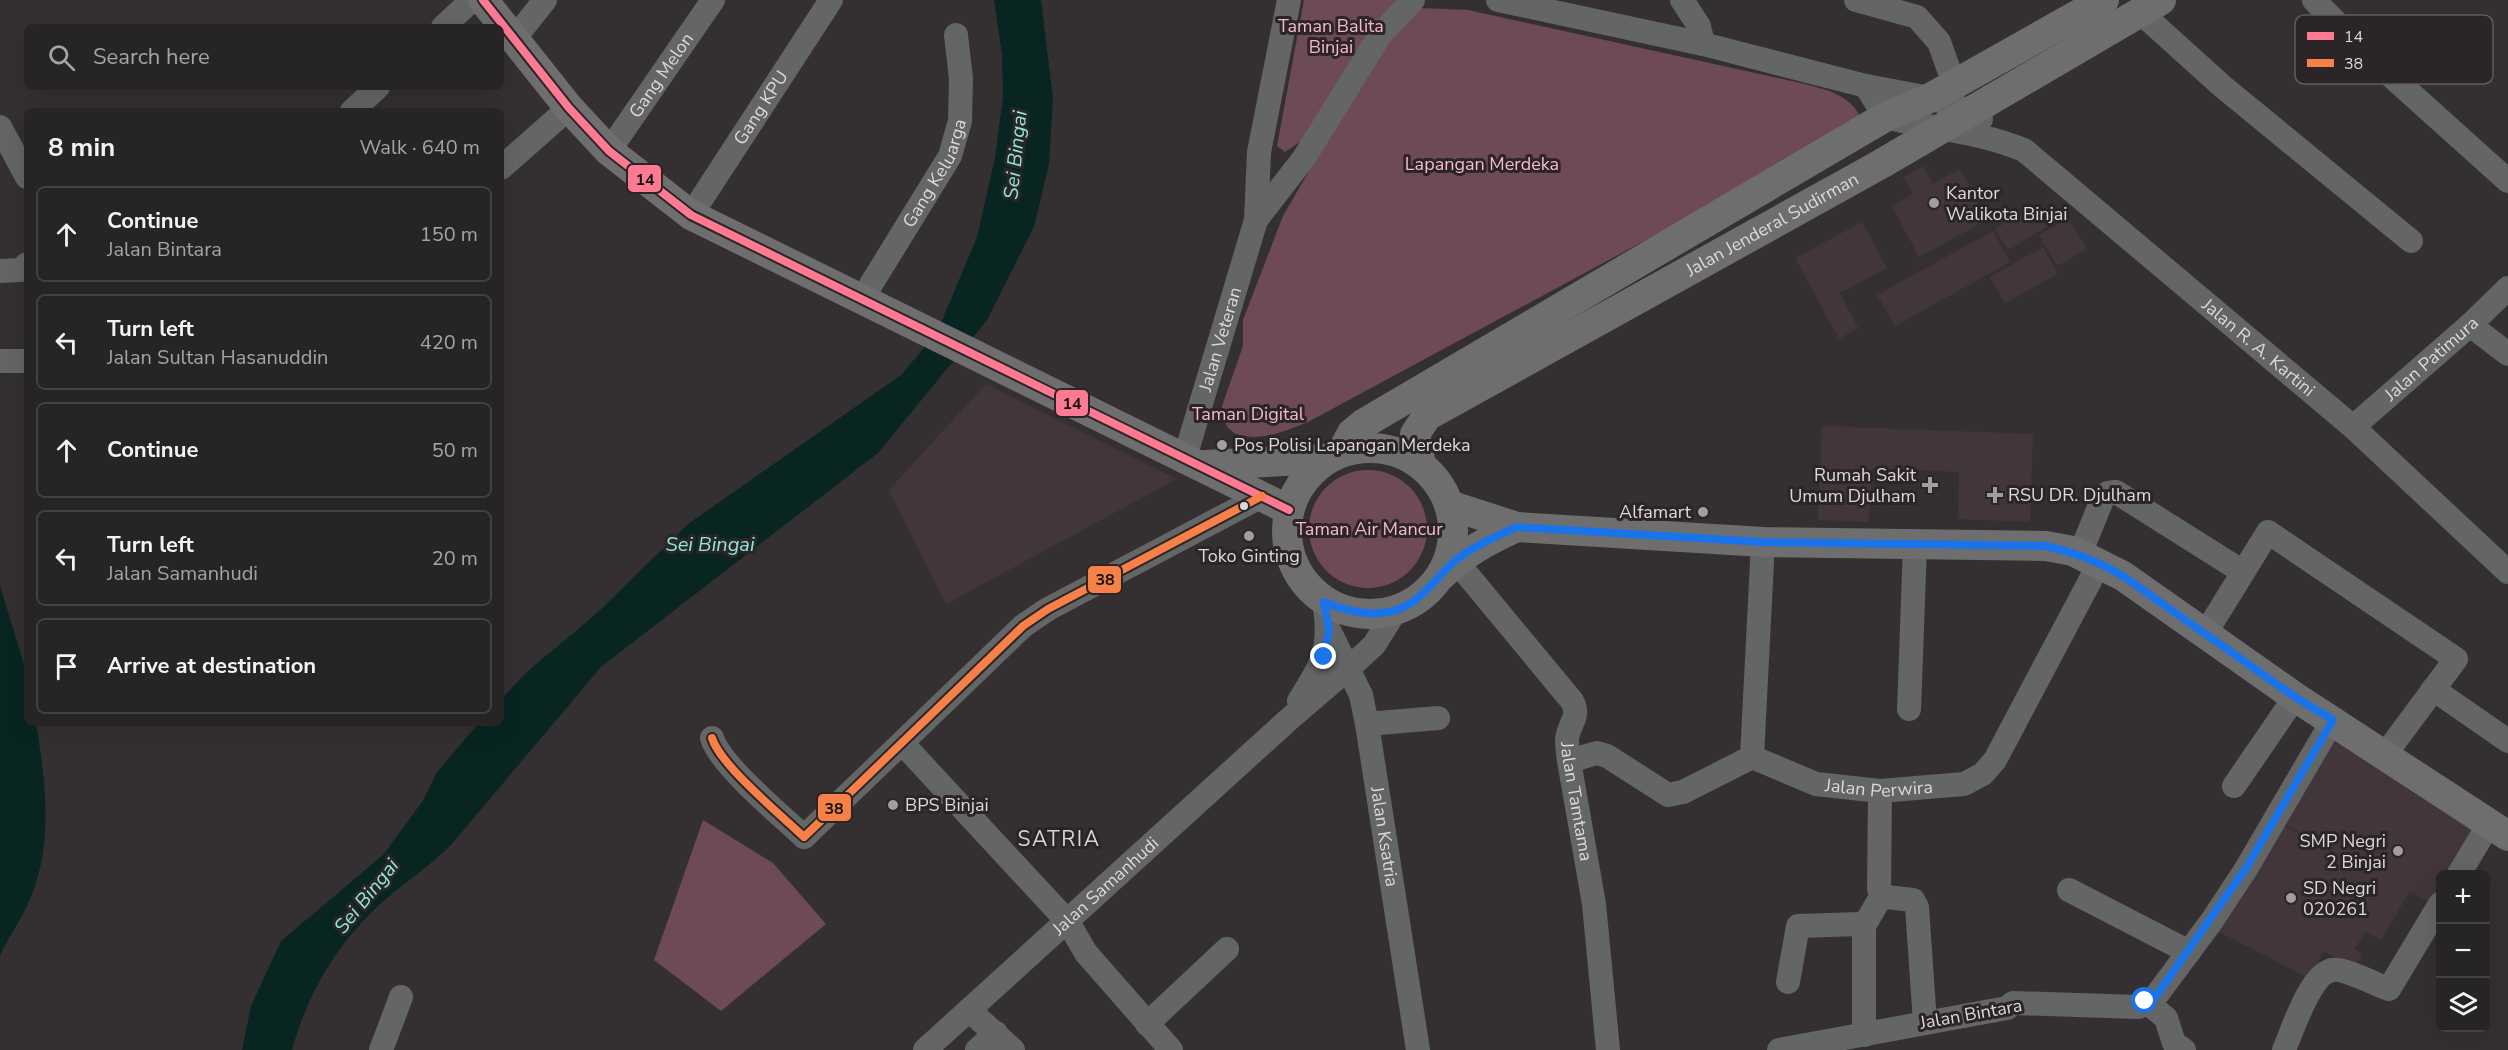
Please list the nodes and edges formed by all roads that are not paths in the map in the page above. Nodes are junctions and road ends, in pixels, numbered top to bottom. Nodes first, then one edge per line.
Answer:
1 (472, 0) edge
2 (483, 0) edge
3 (545, 0) edge
4 (713, 0) edge
5 (831, 0) edge
6 (1289, 0) edge
7 (1413, 0) edge
8 (1498, 0) edge
9 (1682, 0) edge
10 (1705, 0) edge
11 (1856, 0) edge
12 (2313, 0) edge
13 (2101, 1) edge
14 (2151, 6) edge
15 (2328, 15) edge
16 (446, 24) edge
17 (502, 24) edge
18 (504, 26) edge
19 (956, 34) dead end
20 (1701, 35) junction
21 (514, 39) junction
22 (2400, 84) edge
23 (1866, 86) junction
24 (375, 90) edge
25 (1942, 91) junction
26 (355, 108) edge
27 (569, 108) junction
28 (1970, 111) junction
29 (1885, 117) junction
30 (1938, 130) junction
31 (1998, 139) junction
32 (4, 142) edge
33 (609, 151) junction
34 (504, 165) edge
35 (24, 172) edge
36 (2508, 181) edge
37 (1743, 200) junction
38 (691, 215) junction
39 (1256, 220) junction
40 (1760, 232) junction
41 (2411, 241) dead end
42 (24, 267) edge
43 (0, 271) edge
44 (2508, 288) edge
45 (874, 306) junction
46 (2470, 325) junction
47 (2508, 354) edge
48 (0, 361) edge
49 (24, 361) edge
50 (2353, 427) junction
51 (1335, 455) junction
52 (1194, 461) junction
53 (1421, 465) junction
54 (1263, 496) junction
55 (1449, 505) junction
56 (1289, 510) junction
57 (1517, 527) junction
58 (1763, 542) junction
59 (1915, 546) junction
60 (2090, 558) junction
61 (1456, 561) junction
62 (2243, 572) junction
63 (2508, 572) edge
64 (1435, 583) junction
65 (1396, 610) junction
66 (1326, 616) junction
67 (2205, 634) junction
68 (1349, 668) junction
69 (2433, 689) junction
70 (2295, 697) junction
71 (1908, 709) dead end
72 (1438, 718) dead end
73 (2333, 720) junction
74 (1287, 721) junction
75 (1367, 724) junction
76 (2504, 732) edge
77 (711, 738) dead end
78 (903, 744) junction
79 (2385, 756) junction
80 (1752, 757) junction
81 (1569, 761) junction
82 (2234, 786) dead end
83 (1880, 791) junction
84 (2499, 830) edge
85 (2463, 870) edge
86 (2069, 890) dead end
87 (1882, 895) junction
88 (2436, 911) edge
89 (1068, 922) junction
90 (1864, 926) junction
91 (1227, 949) dead end
92 (2189, 952) junction
93 (1788, 981) dead end
94 (401, 997) dead end
95 (2145, 1001) junction
96 (969, 1010) junction
97 (1925, 1022) junction
98 (1147, 1024) junction
99 (996, 1033) junction
100 (1864, 1035) junction
101 (381, 1050) edge
102 (925, 1050) edge
103 (977, 1050) edge
104 (1013, 1050) edge
105 (1171, 1050) edge
106 (1418, 1050) edge
107 (1608, 1050) edge
108 (1779, 1050) edge
109 (2184, 1050) edge
110 (2284, 1050) edge

1 - 16 street
2 - 17 main road
3 - 21 street
4 - 33 street, Gang Melon
5 - 38 street, Gang KPU
6 - 39 street
7 - 39 street
8 - 20 street, Jalan R. A. Kartini
9 - 20 street
10 - 20 street
11 - 25 street
12 - 15 street
13 - 25 main road, Jalan Jenderal Sudirman
14 - 28 main road, Jalan Jenderal Sudirman
14 - 41 street
18 - 21 main road
19 - 45 street, Gang Keluarga
20 - 23 street, Jalan R. A. Kartini
21 - 27 main road
22 - 36 street
23 - 25 street, Jalan R. A. Kartini
23 - 29 street
24 - 26 street
25 - 28 street, Jalan R. A. Kartini
25 - 29 main road, Jalan Jenderal Sudirman
27 - 33 main road
27 - 34 street
28 - 30 main road, Jalan Jenderal Sudirman
28 - 31 street, Jalan R. A. Kartini
29 - 30 street, Jalan R. A. Kartini
29 - 37 main road, Jalan Jenderal Sudirman
30 - 31 street, Jalan R. A. Kartini
30 - 40 main road, Jalan Jenderal Sudirman
31 - 50 street, Jalan R. A. Kartini
32 - 35 street
33 - 38 main road
37 - 40 main road
37 - 51 main road, Jalan Jenderal Sudirman
38 - 45 main road
39 - 52 street, Jalan Veteran
40 - 53 main road, Jalan Jenderal Sudirman
42 - 43 street
44 - 46 street, Jalan Patimura
45 - 52 main road
46 - 47 street
46 - 50 street, Jalan Patimura
48 - 49 street
50 - 63 street, Jalan R. A. Kartini
51 - 52 main road
51 - 53 main road
51 - 56 main road
52 - 54 main road
53 - 55 main road
54 - 56 main road
54 - 78 street
55 - 57 main road
55 - 64 main road
56 - 66 main road
57 - 58 main road
57 - 61 main road
58 - 59 main road
58 - 80 street
59 - 60 main road
59 - 71 street
60 - 62 street, Jalan Perwira
60 - 67 main road
60 - 83 street, Jalan Perwira
61 - 64 main road
61 - 81 street, Jalan Tamtama
62 - 67 street
62 - 69 street
64 - 65 main road
65 - 66 main road
65 - 68 street, Jalan Samanhudi
66 - 68 street, Jalan Ksatria
66 - 74 street, Jalan Samanhudi
67 - 70 main road
68 - 74 street, Jalan Samanhudi
68 - 75 street, Jalan Ksatria
69 - 76 street
69 - 79 street
70 - 73 main road
70 - 82 street
72 - 75 street
73 - 79 main road
73 - 92 street
74 - 89 street, Jalan Samanhudi
75 - 106 street, Jalan Ksatria
77 - 78 street
78 - 89 street
79 - 84 main road
80 - 81 street
80 - 83 street, Jalan Perwira
81 - 107 street, Jalan Tamtama
83 - 87 street
84 - 85 street
86 - 92 street
87 - 90 street
87 - 97 street
88 - 110 street
89 - 96 street, Jalan Samanhudi
89 - 98 street
90 - 93 street
90 - 100 street
91 - 98 street
92 - 95 street
94 - 101 street
95 - 97 street, Jalan Bintara
95 - 109 street
96 - 99 street
96 - 102 street, Jalan Samanhudi
97 - 100 street, Jalan Bintara
98 - 105 street
99 - 103 street
99 - 104 street
100 - 108 street, Jalan Bintara

